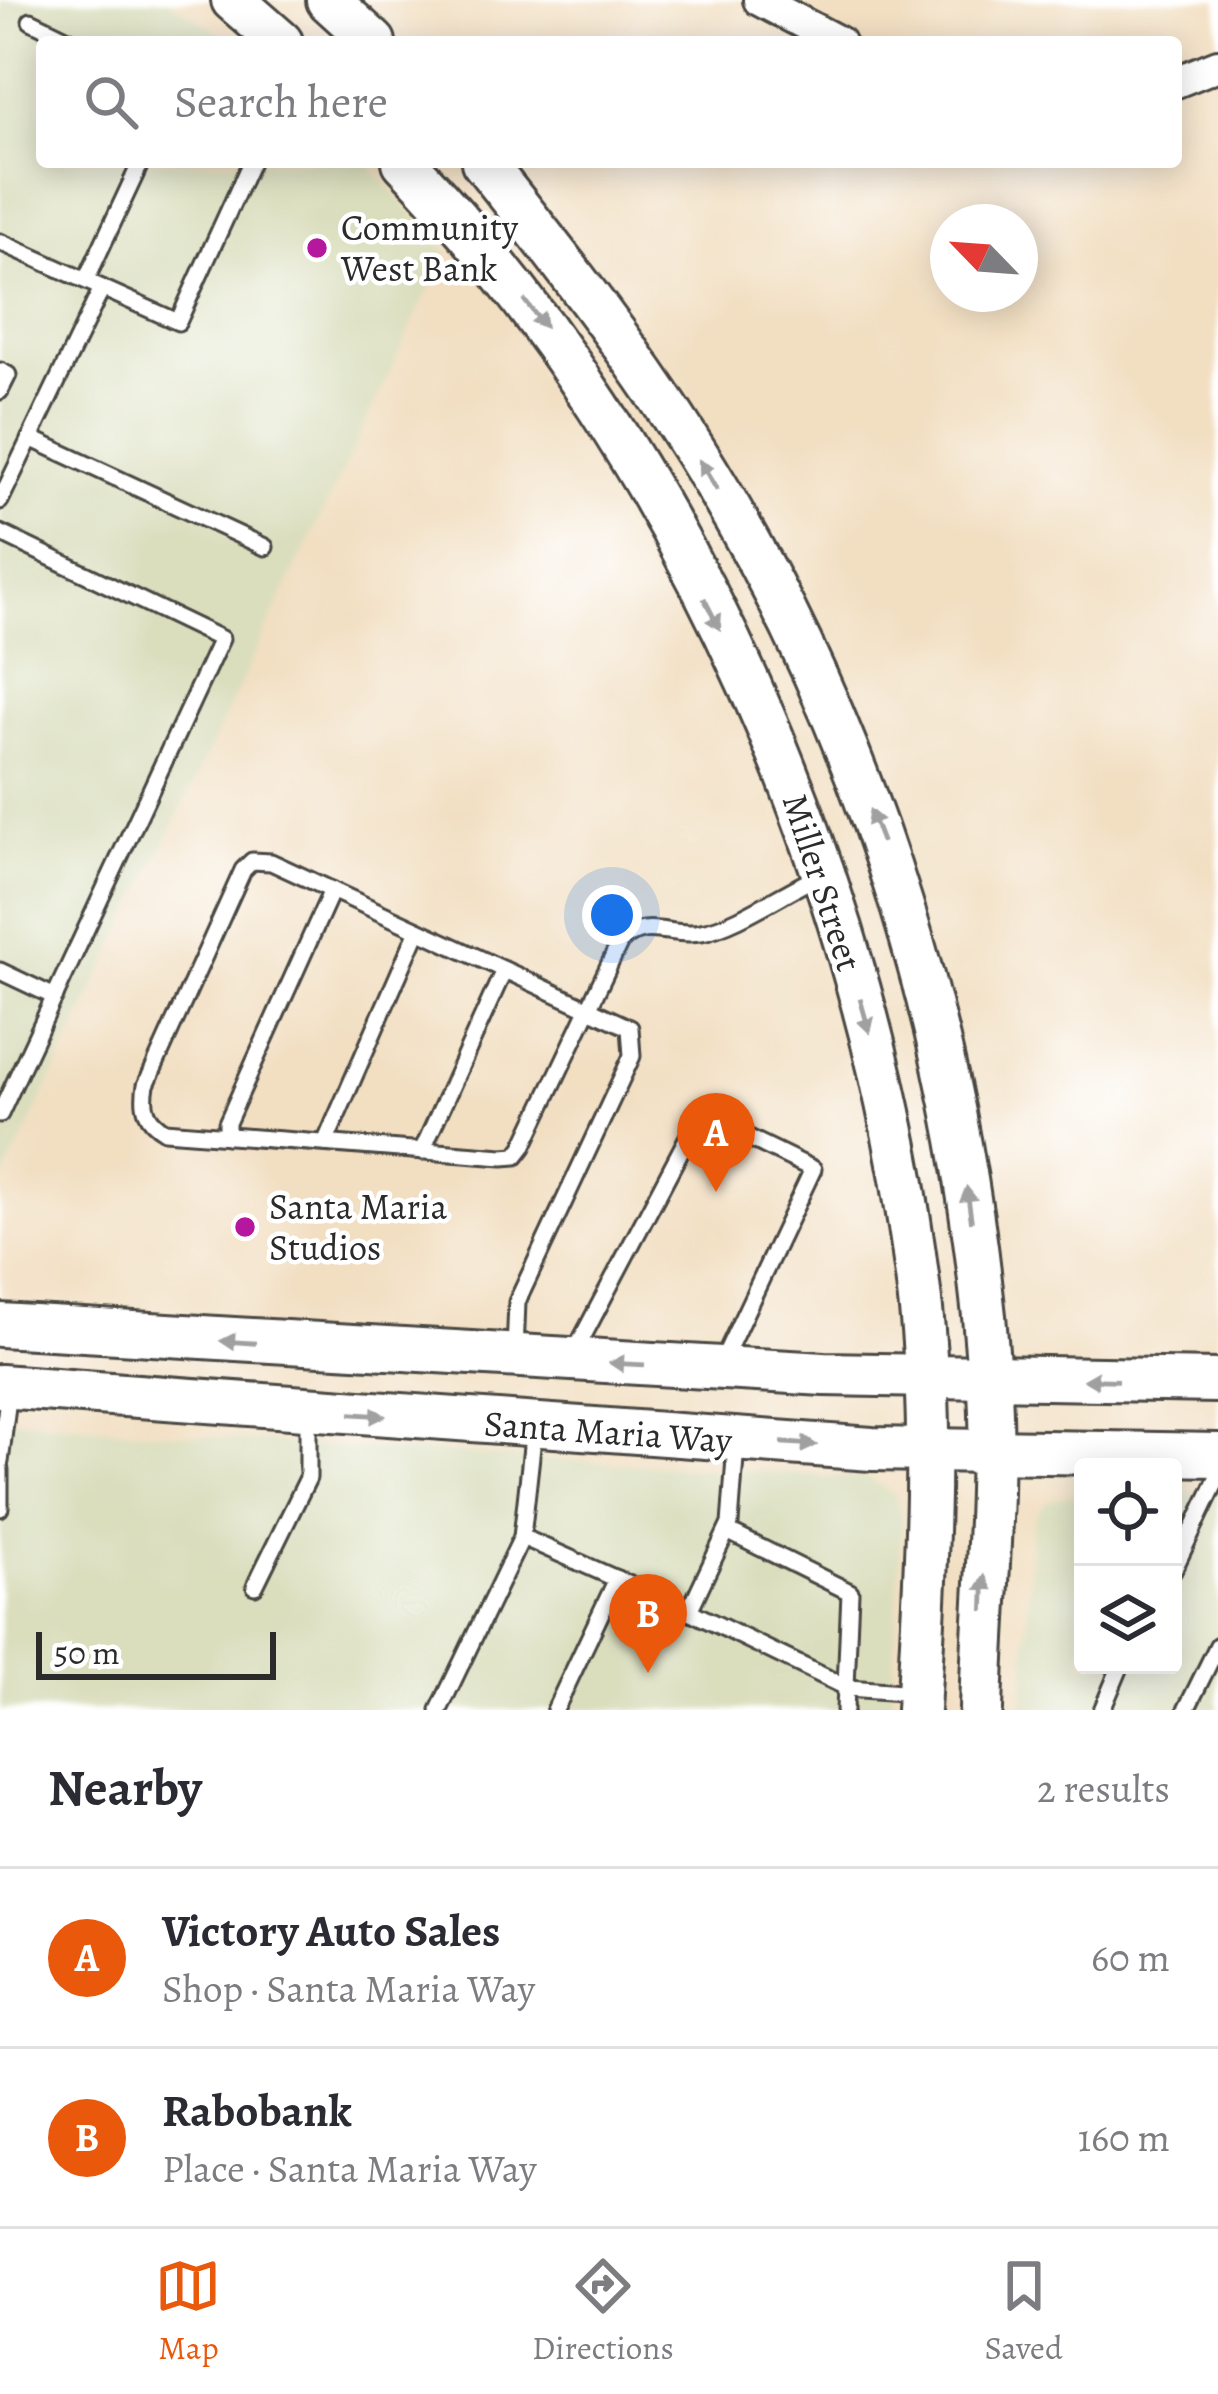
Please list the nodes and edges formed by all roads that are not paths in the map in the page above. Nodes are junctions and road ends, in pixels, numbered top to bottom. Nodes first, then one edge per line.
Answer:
1 (232, 0) edge
2 (328, 0) edge
3 (759, 0) edge
4 (31, 21) dead end
5 (62, 36) edge
6 (274, 36) edge
7 (367, 36) edge
8 (828, 36) edge
9 (1218, 64) edge
10 (1182, 79) edge
11 (138, 168) edge
12 (247, 168) edge
13 (409, 168) edge
14 (488, 168) edge
15 (0, 242) edge
16 (86, 280) junction
17 (102, 288) junction
18 (0, 371) edge
19 (0, 392) edge
20 (30, 438) junction
21 (0, 501) edge
22 (0, 533) edge
23 (266, 547) dead end
24 (824, 873) junction
25 (332, 890) junction
26 (418, 930) junction
27 (0, 970) edge
28 (504, 970) junction
29 (55, 997) junction
30 (589, 1009) junction
31 (0, 1114) edge
32 (227, 1136) junction
33 (325, 1143) junction
34 (422, 1150) junction
35 (0, 1325) edge
36 (515, 1358) junction
37 (569, 1361) junction
38 (719, 1369) junction
39 (923, 1376) junction
40 (989, 1378) junction
41 (1218, 1381) edge
42 (5, 1387) edge
43 (308, 1411) junction
44 (534, 1426) junction
45 (736, 1440) junction
46 (926, 1450) junction
47 (989, 1451) junction
48 (1218, 1455) edge
49 (0, 1466) edge
50 (1218, 1478) edge
51 (0, 1508) edge
52 (727, 1531) junction
53 (522, 1537) junction
54 (1175, 1566) edge
55 (617, 1579) junction
56 (255, 1586) dead end
57 (689, 1611) junction
58 (1218, 1646) edge
59 (1117, 1674) edge
60 (848, 1688) junction
61 (918, 1702) edge
62 (440, 1710) edge
63 (555, 1710) edge
64 (844, 1710) edge
65 (981, 1710) edge
66 (1102, 1710) edge
67 (1186, 1710) edge

1 - 6 street
2 - 7 street
3 - 8 street
4 - 5 lane
9 - 10 street
11 - 16 lane
12 - 17 lane
13 -> 24 street, Miller Street
40 -> 14 street, Miller Street
15 - 16 lane
16 - 17 lane
17 - 20 lane
18 - 19 lane
20 - 21 lane
20 - 23 lane
22 - 29 lane
24 - 30 lane
24 -> 39 street, Miller Street
25 - 26 lane
25 - 32 lane
25 - 32 lane
26 - 28 lane
26 - 33 lane
27 - 29 lane
28 - 30 lane
28 - 34 lane
29 - 31 lane
30 - 34 lane
30 - 36 lane
32 - 33 lane
33 - 34 lane
36 -> 35 street, Santa Maria Way
36 - 37 street, Santa Maria Way
38 -> 37 street, Santa Maria Way
37 - 38 lane
38 - 39 street, Santa Maria Way
39 - 40 street, Santa Maria Way
39 - 46 street, Miller Street
41 -> 40 street, Santa Maria Way
40 - 47 street, Miller Street
42 - 43 street, Santa Maria Way
42 - 49 lane
43 -> 44 street, Santa Maria Way
43 - 56 lane
44 - 45 street, Santa Maria Way
44 - 53 lane
45 -> 46 street, Santa Maria Way
45 - 52 lane
46 - 47 street, Santa Maria Way
46 - 61 street, Miller Street
47 - 48 street, Santa Maria Way
65 -> 47 street, Miller Street
49 - 51 lane
50 - 54 lane
52 - 57 lane
52 - 60 lane
53 - 55 lane
53 - 62 lane
55 - 57 lane
55 - 63 lane
57 - 60 lane
58 - 67 lane
59 - 66 lane
60 - 61 lane
60 - 64 lane

